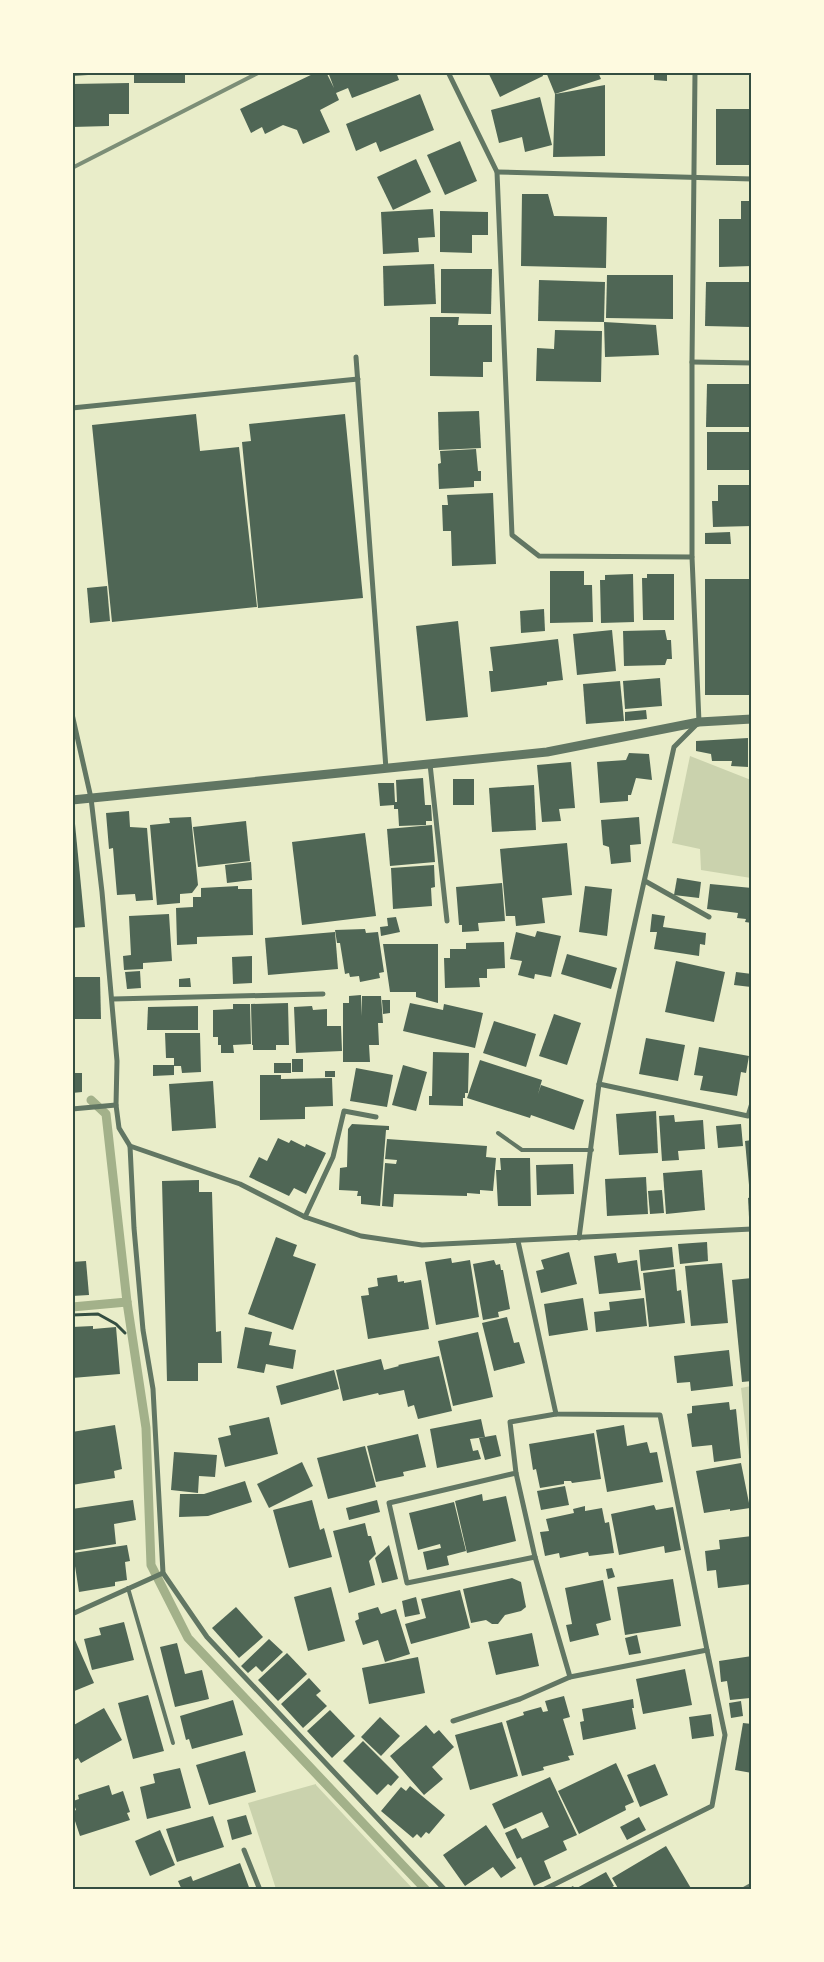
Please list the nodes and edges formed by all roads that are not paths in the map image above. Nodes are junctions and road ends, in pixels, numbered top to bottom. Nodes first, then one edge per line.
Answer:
1 (448, 72) edge
2 (695, 72) edge
3 (497, 172) junction
4 (694, 178) junction
5 (752, 179) edge
6 (356, 357) dead end
7 (692, 362) junction
8 (752, 364) edge
9 (358, 379) junction
10 (72, 408) edge
11 (692, 558) junction
12 (72, 714) edge
13 (752, 719) edge
14 (699, 722) junction
15 (430, 764) junction
16 (386, 769) junction
17 (91, 798) junction
18 (72, 800) edge
19 (645, 881) junction
20 (709, 917) dead end
21 (447, 921) dead end
22 (323, 994) dead end
23 (113, 999) junction
24 (599, 1084) junction
25 (752, 1103) edge
26 (116, 1106) junction
27 (72, 1110) edge
28 (376, 1117) dead end
29 (498, 1132) dead end
30 (130, 1146) junction
31 (592, 1150) junction
32 (305, 1217) junction
33 (752, 1229) edge
34 (579, 1238) junction
35 (518, 1241) junction
36 (556, 1414) junction
37 (516, 1473) junction
38 (535, 1557) junction
39 (163, 1573) junction
40 (128, 1588) junction
41 (72, 1614) edge
42 (707, 1650) junction
43 (570, 1677) junction
44 (453, 1721) dead end
45 (173, 1743) dead end
46 (244, 1850) dead end
47 (752, 1885) edge
48 (260, 1890) edge
49 (445, 1890) edge
50 (543, 1890) edge
51 (743, 1890) edge

1 - 3 street
2 - 4 street
3 - 4 street
3 - 11 street
4 - 5 street
4 - 7 street
6 - 9 street
7 - 8 street
7 - 11 street
9 - 10 street
9 - 16 street
11 - 14 street
12 - 17 street
13 - 14 street
14 - 15 street
14 - 19 street
15 - 16 street
15 - 21 street
16 - 17 street
17 - 18 street
17 - 23 street
19 - 20 street
19 - 24 street
22 - 23 street
23 - 26 street
24 - 25 street
24 - 31 street
26 - 27 street
26 - 30 street
28 - 32 street
29 - 31 lane
30 - 32 street
30 - 39 street
31 - 34 street
32 - 35 street
33 - 34 street
34 - 35 street
35 - 36 street
36 - 37 street
36 - 42 street
37 - 38 street
37 - 38 street
38 - 43 street
39 - 40 street
39 - 49 street
40 - 41 street
40 - 45 lane
42 - 43 street
42 - 50 street
43 - 44 street
46 - 48 street
47 - 51 street

